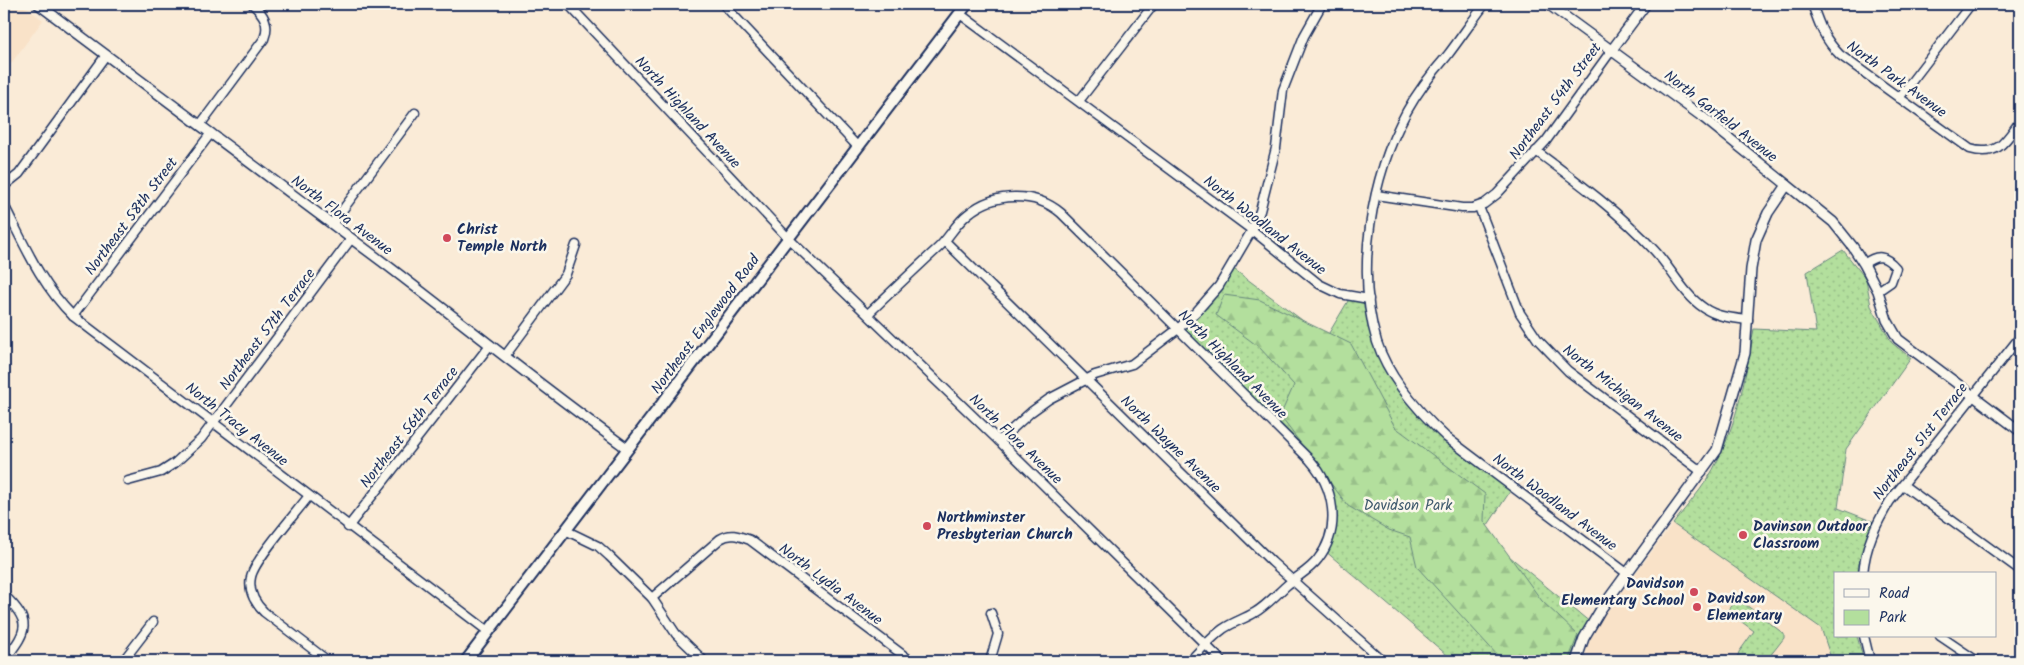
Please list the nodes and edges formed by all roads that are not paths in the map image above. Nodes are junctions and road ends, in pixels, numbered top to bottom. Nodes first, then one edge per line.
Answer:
1 (38, 4) edge
2 (252, 4) edge
3 (568, 4) edge
4 (723, 4) edge
5 (967, 4) edge
6 (1154, 4) edge
7 (1322, 4) edge
8 (1485, 4) edge
9 (1548, 4) edge
10 (1646, 4) edge
11 (1812, 4) edge
12 (1971, 4) edge
13 (960, 14) junction
14 (1611, 51) junction
15 (106, 55) junction
16 (1899, 98) junction
17 (1079, 101) junction
18 (415, 113) dead end
19 (2020, 121) edge
20 (200, 125) junction
21 (211, 134) junction
22 (858, 147) junction
23 (1536, 152) junction
24 (1787, 185) junction
25 (4, 186) edge
26 (1376, 195) junction
27 (4, 206) edge
28 (1479, 207) junction
29 (332, 224) junction
30 (1252, 230) junction
31 (351, 239) junction
32 (789, 239) junction
33 (945, 241) junction
34 (576, 245) dead end
35 (1864, 264) junction
36 (1878, 291) junction
37 (1369, 299) junction
38 (868, 314) junction
39 (73, 316) junction
40 (1748, 320) junction
41 (1178, 329) junction
42 (2020, 337) edge
43 (490, 344) junction
44 (505, 356) junction
45 (1085, 380) junction
46 (1972, 395) junction
47 (214, 423) junction
48 (2020, 431) edge
49 (999, 441) junction
50 (628, 449) junction
51 (1702, 472) junction
52 (128, 481) dead end
53 (1903, 485) junction
54 (308, 497) junction
55 (348, 527) junction
56 (567, 531) junction
57 (2020, 570) edge
58 (1863, 572) edge
59 (1628, 574) junction
60 (1292, 580) junction
61 (4, 595) edge
62 (652, 598) junction
63 (990, 613) dead end
64 (153, 622) dead end
65 (489, 632) junction
66 (1864, 638) edge
67 (1943, 638) edge
68 (1205, 646) junction
69 (4, 661) edge
70 (123, 661) edge
71 (328, 661) edge
72 (466, 661) edge
73 (704, 661) edge
74 (911, 661) edge
75 (990, 661) edge
76 (1190, 661) edge
77 (1222, 661) edge
78 (1383, 661) edge
79 (1576, 661) edge
80 (1870, 661) edge
81 (1977, 661) edge

1 - 15 street, North Flora Avenue
2 - 20 street
3 - 32 street, North Highland Avenue
4 - 22 street
5 - 13 main road, Northeast Englewood Road
6 - 17 street
7 - 30 street
8 - 26 street
9 - 14 street, North Garfield Avenue
10 - 14 street, Northeast 54th Street
11 - 16 street, North Park Avenue
12 - 16 street
13 - 17 street, North Woodland Avenue
13 - 22 main road, Northeast Englewood Road
14 - 23 street, Northeast 54th Street
14 - 24 street, North Garfield Avenue
15 - 20 street, North Flora Avenue
15 - 25 street
16 - 19 street, North Park Avenue
17 - 30 street, North Woodland Avenue
18 - 29 street
20 - 21 street, North Flora Avenue
21 - 29 street, North Flora Avenue
21 - 39 street, Northeast 58th Street
22 - 32 main road, Northeast Englewood Road
23 - 28 street, Northeast 54th Street
23 - 40 street
24 - 35 street, North Garfield Avenue
24 - 40 street
26 - 28 street
26 - 37 street
27 - 39 street, North Tracy Avenue
28 - 51 street, North Michigan Avenue
29 - 31 street, North Flora Avenue
30 - 37 street, North Woodland Avenue
30 - 41 street
31 - 43 street, North Flora Avenue
31 - 47 street, Northeast 57th Terrace
32 - 38 street, North Flora Avenue
32 - 50 main road, Northeast Englewood Road
33 - 38 street
33 - 41 street, North Highland Avenue
33 - 45 street, North Wayne Avenue
34 - 44 street
35 - 36 street, North Garfield Avenue
35 - 36 street
36 - 46 street, North Garfield Avenue
37 - 59 street, North Woodland Avenue
38 - 49 street, North Flora Avenue
39 - 47 street, North Tracy Avenue
40 - 51 street
41 - 45 street
41 - 60 street, North Highland Avenue
42 - 46 street, Northeast 51st Terrace
43 - 44 street, North Flora Avenue
43 - 55 street, Northeast 56th Terrace
44 - 50 street, North Flora Avenue
45 - 49 street
45 - 60 street, North Wayne Avenue
46 - 48 street, North Garfield Avenue
46 - 53 street, Northeast 51st Terrace
47 - 52 street, Northeast 57th Terrace
47 - 54 street, North Tracy Avenue
49 - 68 street, North Flora Avenue
50 - 56 main road, Northeast Englewood Road
51 - 59 street
53 - 57 street
53 - 58 street, Northeast 51st Terrace
54 - 55 street, North Tracy Avenue
54 - 71 street
55 - 65 street, North Tracy Avenue
56 - 62 street
56 - 65 main road, Northeast Englewood Road
59 - 79 street
60 - 68 street, North Highland Avenue
60 - 78 street, North Wayne Avenue
61 - 69 street
62 - 73 street
62 - 74 street, North Lydia Avenue
63 - 75 street
64 - 70 street
65 - 72 main road, Northeast Englewood Road
66 - 80 street
67 - 81 street
68 - 76 street, North Highland Avenue
68 - 77 street, North Flora Avenue

